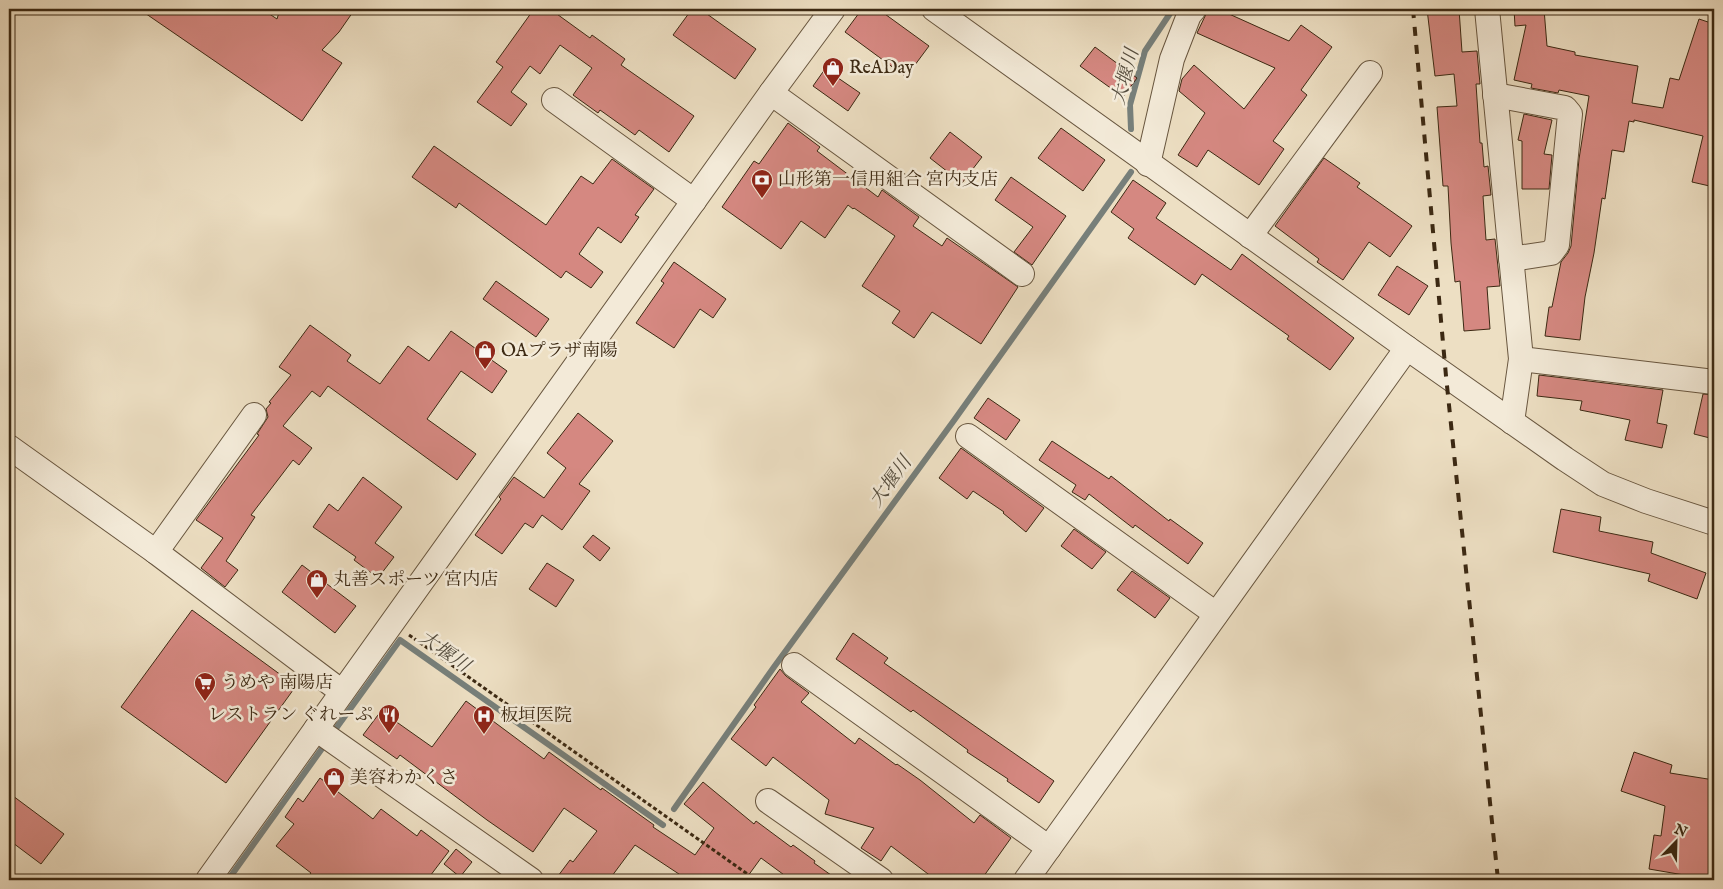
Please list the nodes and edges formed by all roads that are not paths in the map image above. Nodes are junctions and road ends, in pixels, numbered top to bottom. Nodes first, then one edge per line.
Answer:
1 (833, 9) edge
2 (934, 9) edge
3 (1194, 9) edge
4 (1486, 9) edge
5 (1370, 74) dead end
6 (771, 93) junction
7 (1495, 95) junction
8 (554, 100) dead end
9 (1148, 164) junction
10 (694, 202) junction
11 (1250, 236) junction
12 (1511, 259) junction
13 (1022, 274) dead end
14 (1406, 348) junction
15 (1521, 359) junction
16 (1714, 382) edge
17 (254, 415) dead end
18 (1512, 422) junction
19 (968, 436) dead end
20 (9, 447) edge
21 (1714, 523) edge
22 (156, 552) junction
23 (1216, 614) junction
24 (794, 666) dead end
25 (342, 692) junction
26 (316, 729) junction
27 (768, 801) dead end
28 (1049, 848) junction
29 (208, 880) edge
30 (531, 880) edge
31 (881, 880) edge
32 (1026, 880) edge

1 - 6 street
2 - 9 street
3 - 9 street
4 - 7 street
5 - 11 street
6 - 10 street
6 - 13 street
7 - 12 street
7 - 12 street
8 - 10 street
9 - 11 street
10 - 25 street
11 - 14 street
12 - 15 street
14 - 18 street
14 - 23 street
15 - 16 street
15 - 18 street
17 - 22 street
18 - 21 street
19 - 23 street
20 - 22 street
22 - 25 street
23 - 28 street
24 - 28 street
25 - 26 street
26 - 29 street
26 - 30 street
27 - 31 street
28 - 32 street

